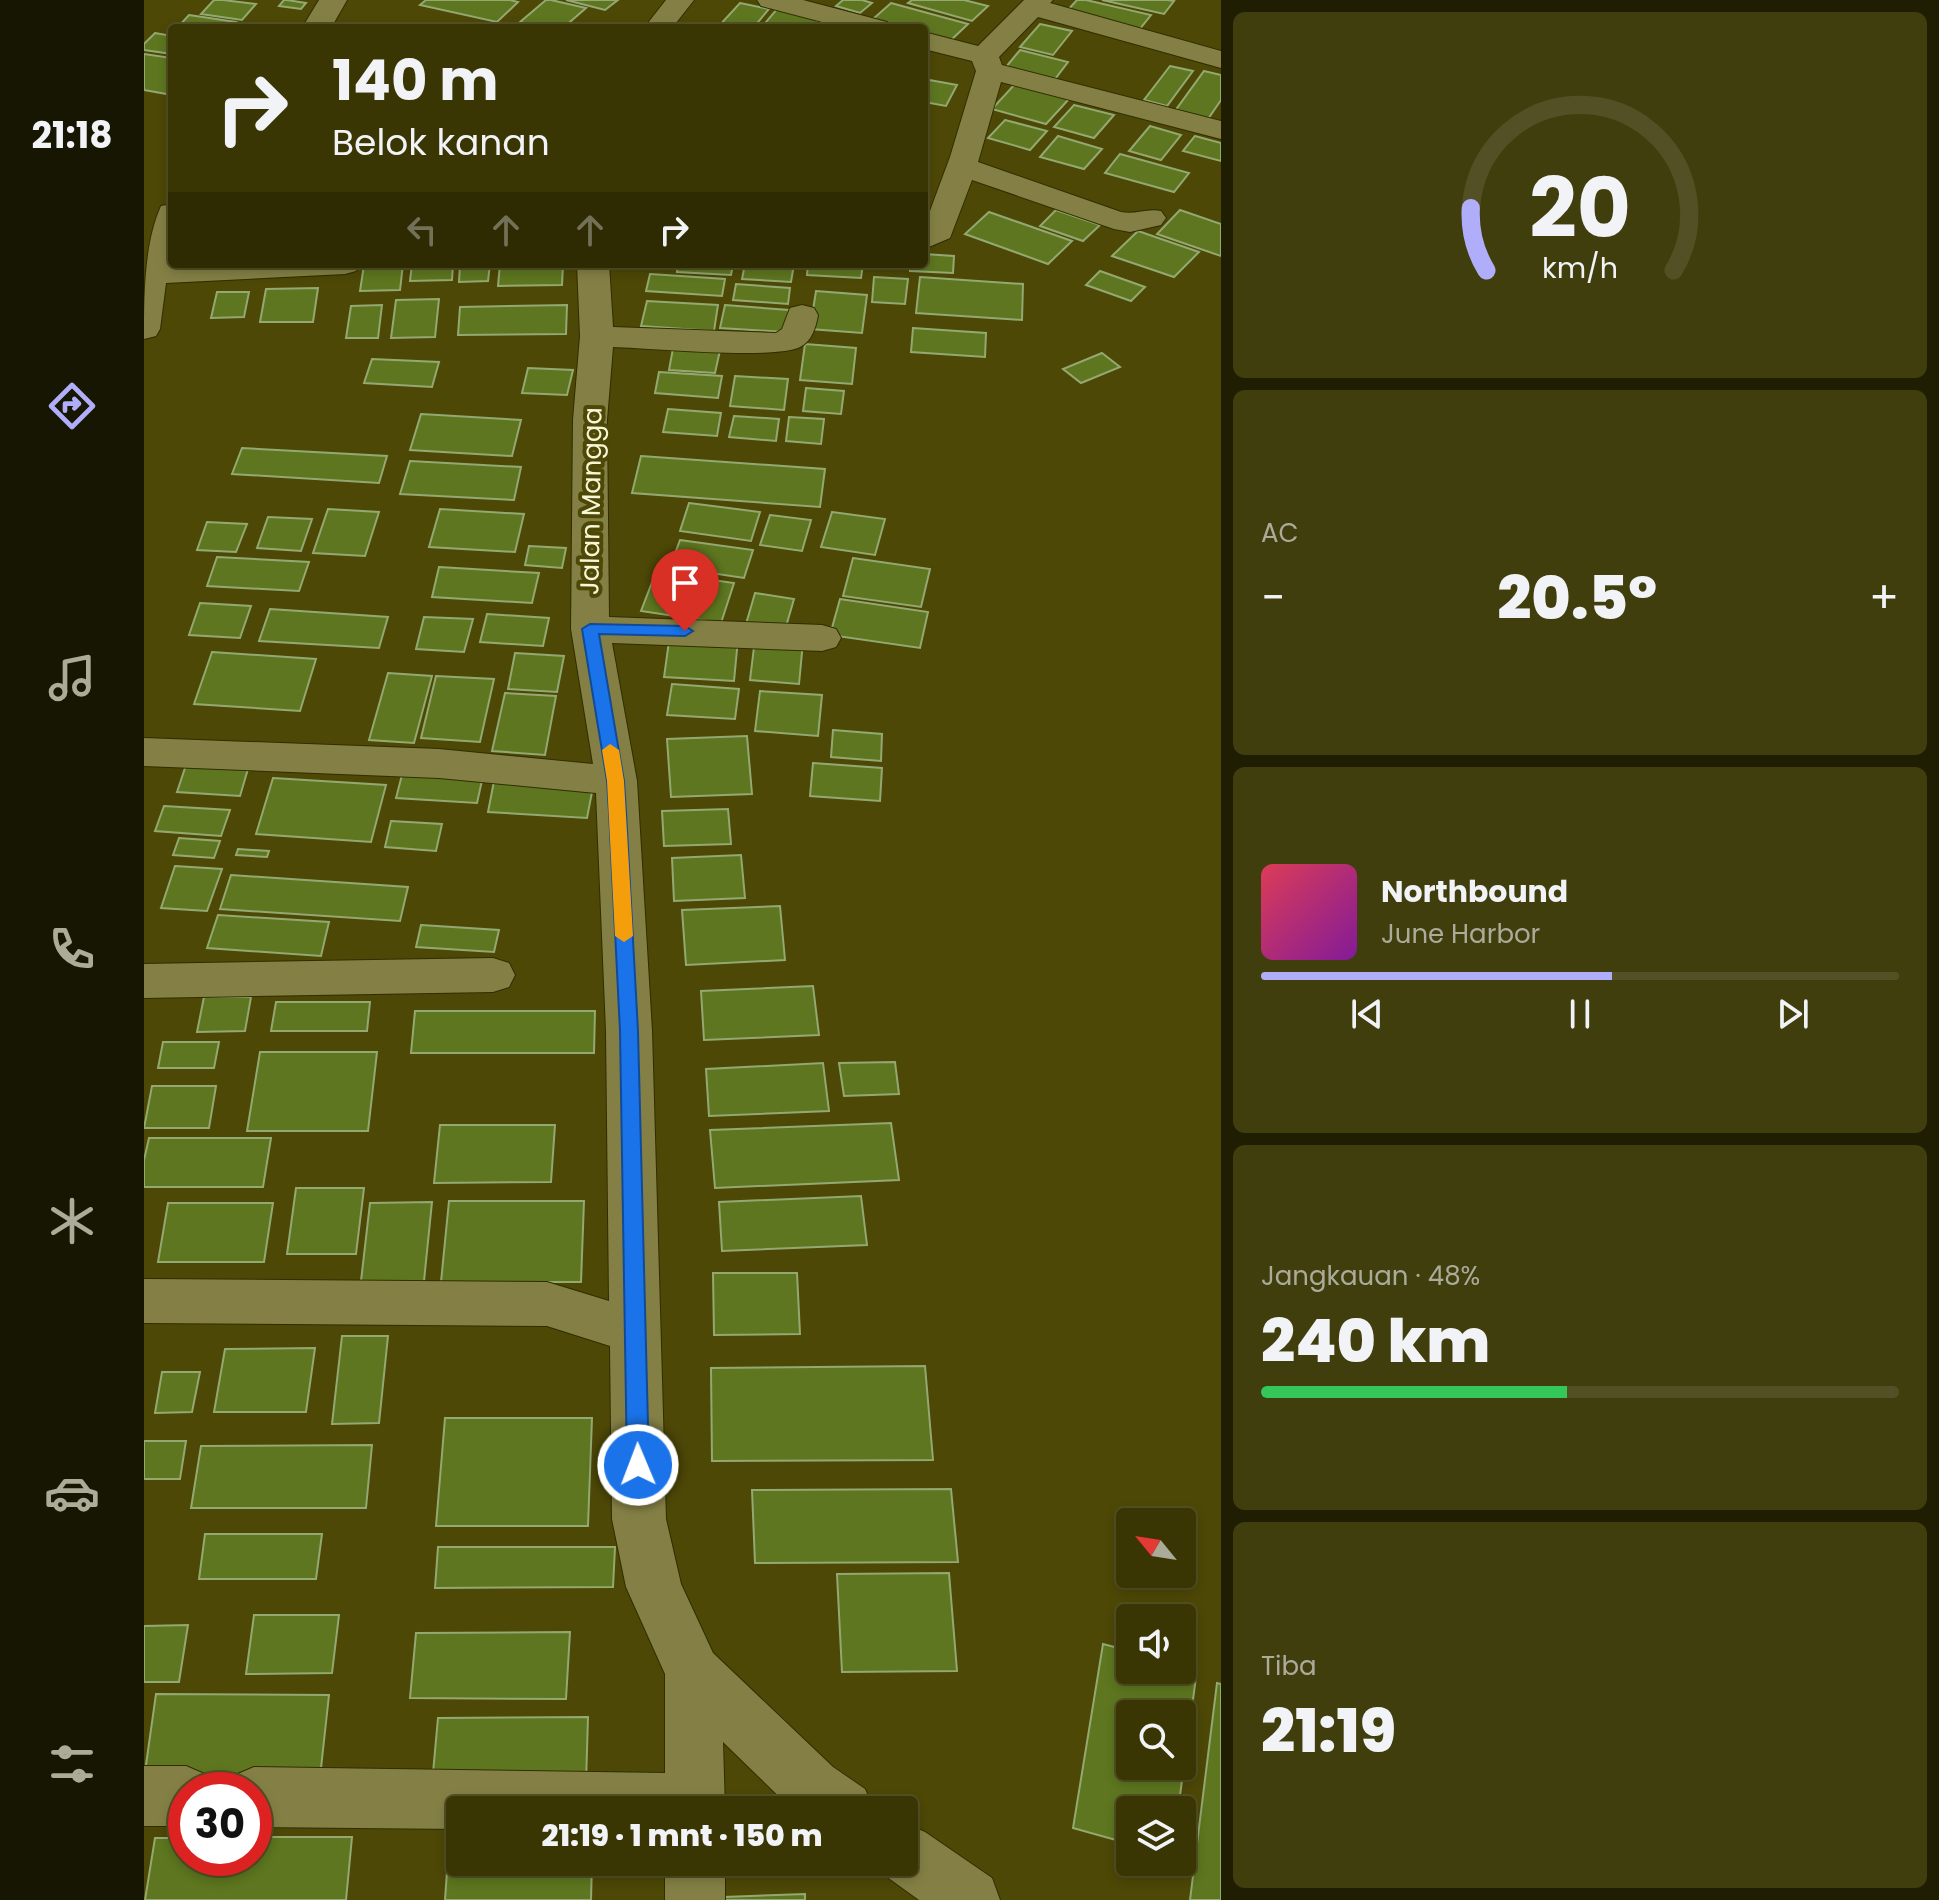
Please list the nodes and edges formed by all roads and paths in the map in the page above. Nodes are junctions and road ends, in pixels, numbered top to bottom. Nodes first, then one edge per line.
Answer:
1 (680, 0) edge
2 (771, 0) edge
3 (1036, 4) edge
4 (661, 24) edge
5 (862, 24) edge
6 (928, 42) edge
7 (1221, 60) edge
8 (987, 64) junction
9 (1221, 130) edge
10 (961, 166) junction
11 (1150, 218) dead end
12 (168, 223) edge
13 (928, 238) edge
14 (150, 267) edge
15 (593, 268) edge
16 (802, 315) dead end
17 (144, 329) edge
18 (597, 336) junction
19 (590, 629) junction
20 (822, 638) dead end
21 (144, 752) edge
22 (616, 781) junction
23 (493, 975) dead end
24 (144, 981) edge
25 (144, 1301) edge
26 (635, 1331) junction
27 (693, 1673) junction
28 (144, 1796) edge
29 (168, 1796) edge
30 (695, 1796) edge
31 (824, 1796) edge
32 (272, 1797) edge
33 (446, 1801) edge
34 (918, 1863) edge
35 (695, 1876) edge
36 (695, 1900) edge
37 (970, 1900) edge

1 - 4 street
2 - 5 street
3 - 7 street
3 - 8 street
6 - 8 street
8 - 9 street
8 - 10 street
10 - 11 street
10 - 13 street
12 - 14 street
14 - 17 street
15 - 18 street, Jalan Mangga
16 - 18 street
18 - 19 street, Jalan Mangga
19 - 20 street
19 - 22 street, Jalan Mangga
21 - 22 street
22 - 26 street, Jalan Mangga
23 - 24 street
25 - 26 street
26 - 27 street, Jalan Mangga
27 - 30 street
27 - 31 street, Jalan Mangga
28 - 29 street
32 - 33 street
34 - 37 street
35 - 36 street

